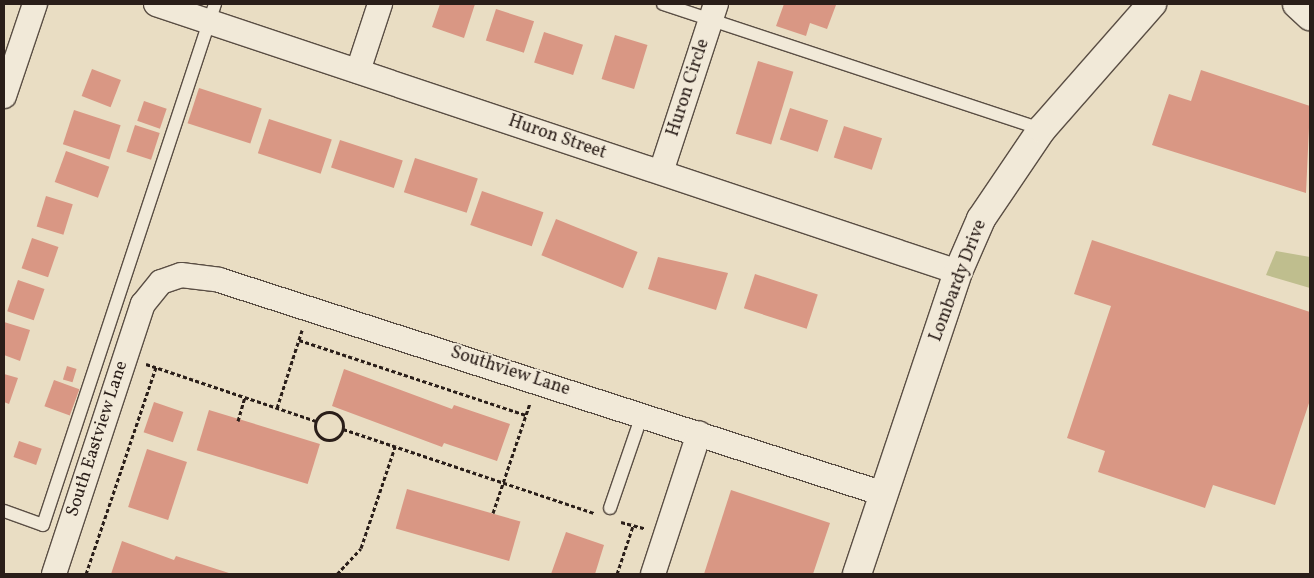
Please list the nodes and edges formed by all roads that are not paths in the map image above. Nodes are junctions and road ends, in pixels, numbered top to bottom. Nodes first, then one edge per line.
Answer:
1 (35, 4) edge
2 (156, 4) edge
3 (380, 4) edge
4 (663, 4) edge
5 (1152, 4) edge
6 (1297, 4) edge
7 (713, 11) edge
8 (212, 13) edge
9 (1310, 16) edge
10 (358, 71) junction
11 (4, 96) edge
12 (1042, 129) junction
13 (661, 172) junction
14 (958, 272) junction
15 (143, 304) joint
16 (642, 415) junction
17 (699, 433) junction
18 (884, 494) junction
19 (4, 511) edge
20 (610, 515) road end
21 (43, 525) junction
22 (67, 533) junction
23 (54, 574) edge
24 (653, 574) edge
25 (857, 574) edge

1 - 11 street
2 - 8 street, Huron Street
3 - 10 street
4 - 7 lane
5 - 12 street, Lombardy Drive
6 - 9 street
7 - 12 lane
7 - 13 street, Huron Circle
8 - 10 street, Huron Street
8 - 21 lane
10 - 13 street, Huron Street
12 - 14 street, Lombardy Drive
13 - 14 street, Huron Street
14 - 18 street, Lombardy Drive
15 - 16 street, Southview Lane
15 - 22 street, South Eastview Lane
16 - 17 street, Southview Lane
16 - 20 lane
17 - 18 street, Southview Lane
17 - 24 street
18 - 25 street, Lombardy Drive
19 - 21 lane
21 - 22 lane
22 - 23 street, South Eastview Lane

